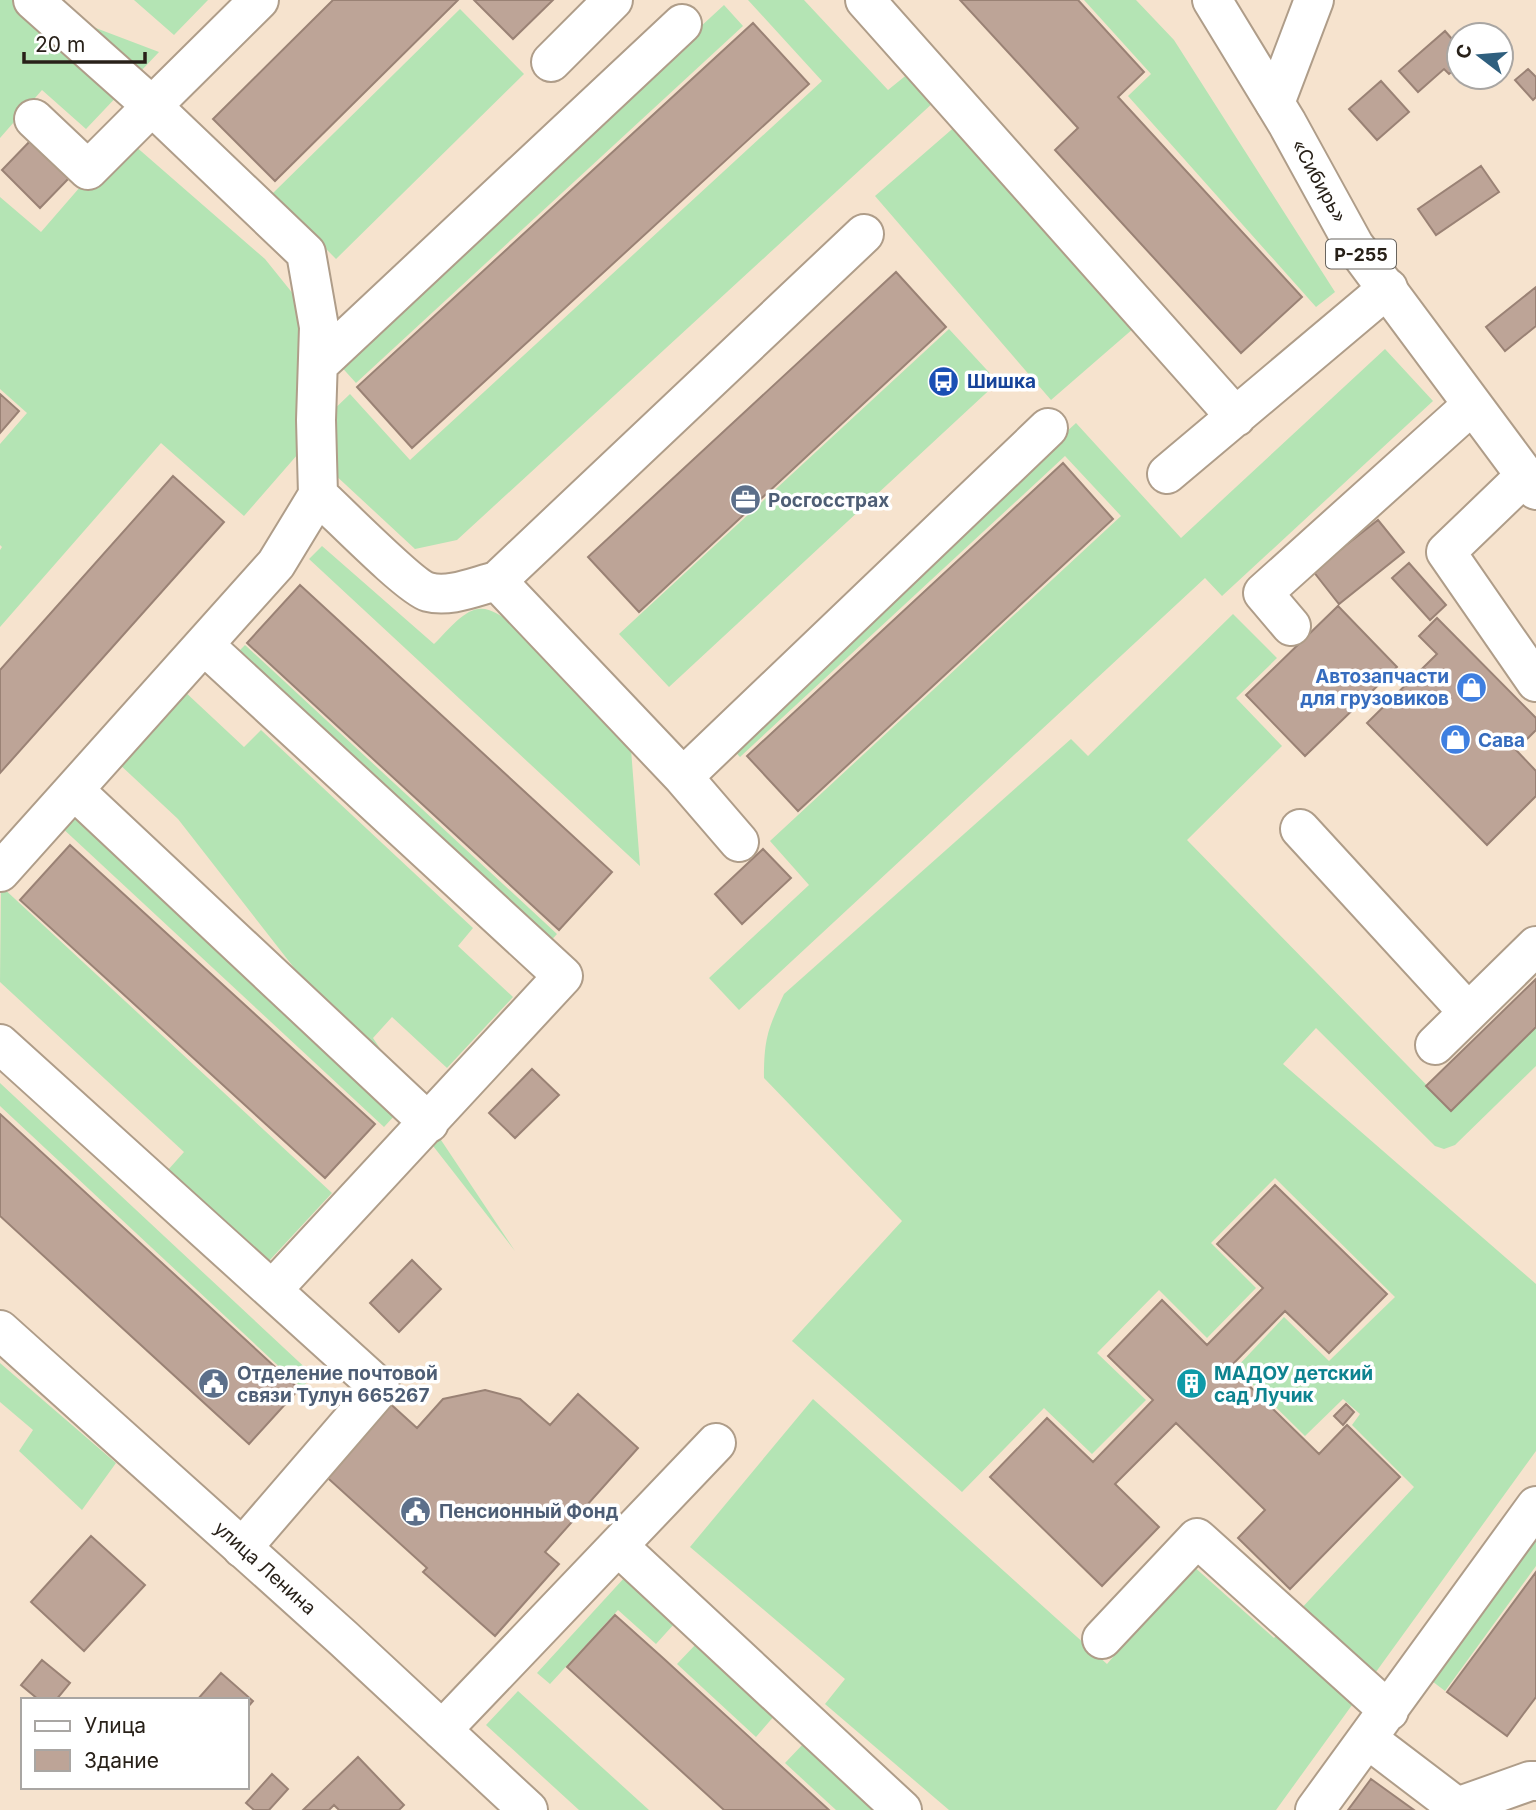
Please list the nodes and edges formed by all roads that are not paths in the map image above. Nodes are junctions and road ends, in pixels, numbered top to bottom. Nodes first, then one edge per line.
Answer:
1 (33, 0) edge
2 (259, 0) edge
3 (613, 0) edge
4 (865, 0) edge
5 (1212, 0) edge
6 (1314, 0) edge
7 (682, 24) dead end
8 (551, 62) dead end
9 (1275, 103) junction
10 (152, 106) junction
11 (34, 119) dead end
12 (864, 234) dead end
13 (1388, 288) junction
14 (318, 365) junction
15 (1472, 405) junction
16 (1236, 417) junction
17 (1048, 428) dead end
18 (1167, 474) dead end
19 (1531, 483) edge
20 (318, 495) junction
21 (497, 581) junction
22 (1291, 626) dead end
23 (204, 645) junction
24 (1536, 682) edge
25 (684, 777) junction
26 (74, 790) junction
27 (1300, 829) dead end
28 (739, 842) dead end
29 (0, 872) edge
30 (1536, 946) edge
31 (1468, 1012) junction
32 (0, 1044) edge
33 (1435, 1045) dead end
34 (429, 1123) junction
35 (272, 1289) junction
36 (0, 1329) edge
37 (716, 1443) dead end
38 (1536, 1506) edge
39 (618, 1546) junction
40 (243, 1548) junction
41 (1102, 1639) dead end
42 (1379, 1725) junction
43 (442, 1730) junction
44 (1536, 1781) edge
45 (528, 1810) edge
46 (902, 1810) edge
47 (1315, 1810) edge

1 - 10 main road
2 - 10 main road
3 - 8 main road
4 - 16 main road
5 - 9 main road, «Сибирь» / Р-255
6 - 9 main road
7 - 14 main road
9 - 13 main road, «Сибирь» / Р-255
10 - 11 main road
10 - 14 main road
12 - 21 main road
13 - 15 main road, «Сибирь» / Р-255
13 - 16 main road
14 - 20 main road
15 - 19 main road, «Сибирь» / Р-255
15 - 22 main road
16 - 18 main road
17 - 25 main road
19 - 24 main road
20 - 21 main road
20 - 23 main road
21 - 25 main road
23 - 26 main road
23 - 34 main road
25 - 28 main road
26 - 29 main road
26 - 34 main road
27 - 31 main road
30 - 31 main road
31 - 33 main road
32 - 35 main road
34 - 35 main road
35 - 40 main road
36 - 40 main road, улица Ленина
37 - 39 main road
38 - 42 main road
39 - 43 main road
39 - 46 main road
40 - 43 main road, улица Ленина
41 - 42 main road
42 - 44 main road
42 - 47 main road
43 - 45 main road, улица Ленина

